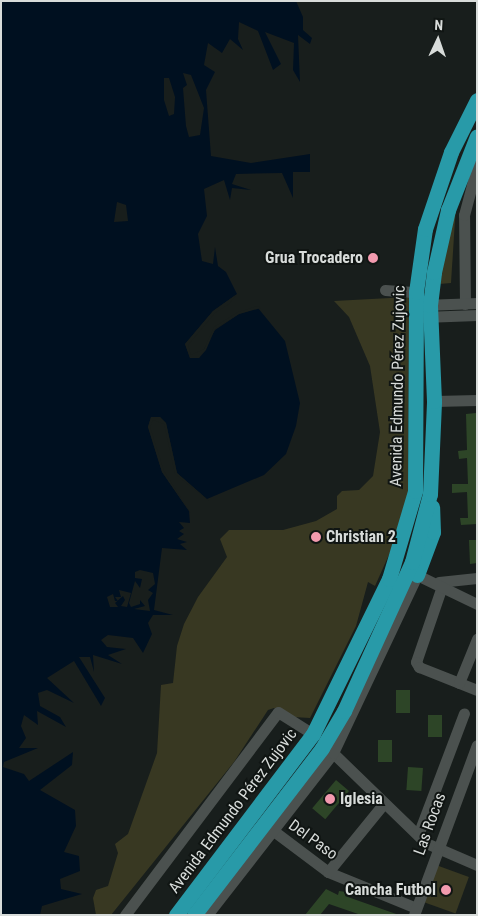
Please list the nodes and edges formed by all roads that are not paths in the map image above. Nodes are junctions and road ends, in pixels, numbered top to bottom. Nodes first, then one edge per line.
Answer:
1 (477, 100) edge
2 (477, 136) edge
3 (477, 166) edge
4 (385, 290) dead end
5 (471, 304) edge
6 (422, 307) junction
7 (477, 315) edge
8 (477, 400) edge
9 (434, 401) junction
10 (430, 494) junction
11 (417, 575) junction
12 (477, 578) edge
13 (440, 586) junction
14 (477, 604) edge
15 (477, 639) edge
16 (459, 683) junction
17 (477, 690) edge
18 (464, 713) dead end
19 (310, 732) junction
20 (477, 745) edge
21 (333, 753) junction
22 (298, 783) junction
23 (384, 803) junction
24 (274, 832) junction
25 (418, 835) junction
26 (436, 851) junction
27 (477, 864) edge
28 (328, 872) junction
29 (415, 912) edge
30 (124, 915) edge
31 (176, 915) edge
32 (194, 915) edge
33 (207, 915) edge

1 - 6 highway, Avenida Edmundo Pérez Zujovic
2 - 6 highway, Avenida Edmundo Pérez Zujovic
3 - 5 street
4 - 6 street
5 - 6 street
6 - 7 street
6 - 9 highway, Avenida Edmundo Pérez Zujovic
6 - 19 highway, Avenida Edmundo Pérez Zujovic
8 - 9 street
9 - 10 highway, Avenida Edmundo Pérez Zujovic
10 - 11 highway
10 - 22 highway, Avenida Edmundo Pérez Zujovic
11 - 13 street
11 - 21 street
12 - 13 street
13 - 14 street
13 - 16 street
15 - 16 street
16 - 17 street
18 - 25 street
19 - 22 highway
19 - 30 street
19 - 31 highway, Avenida Edmundo Pérez Zujovic
20 - 26 street, Las Rocas
21 - 23 street
21 - 24 street
22 - 32 highway, Avenida Edmundo Pérez Zujovic
23 - 25 street
23 - 28 street
24 - 28 street, Del Paso
24 - 33 street
25 - 26 street
26 - 27 street
26 - 29 street, Las Rocas
28 - 29 street, Del Paso

